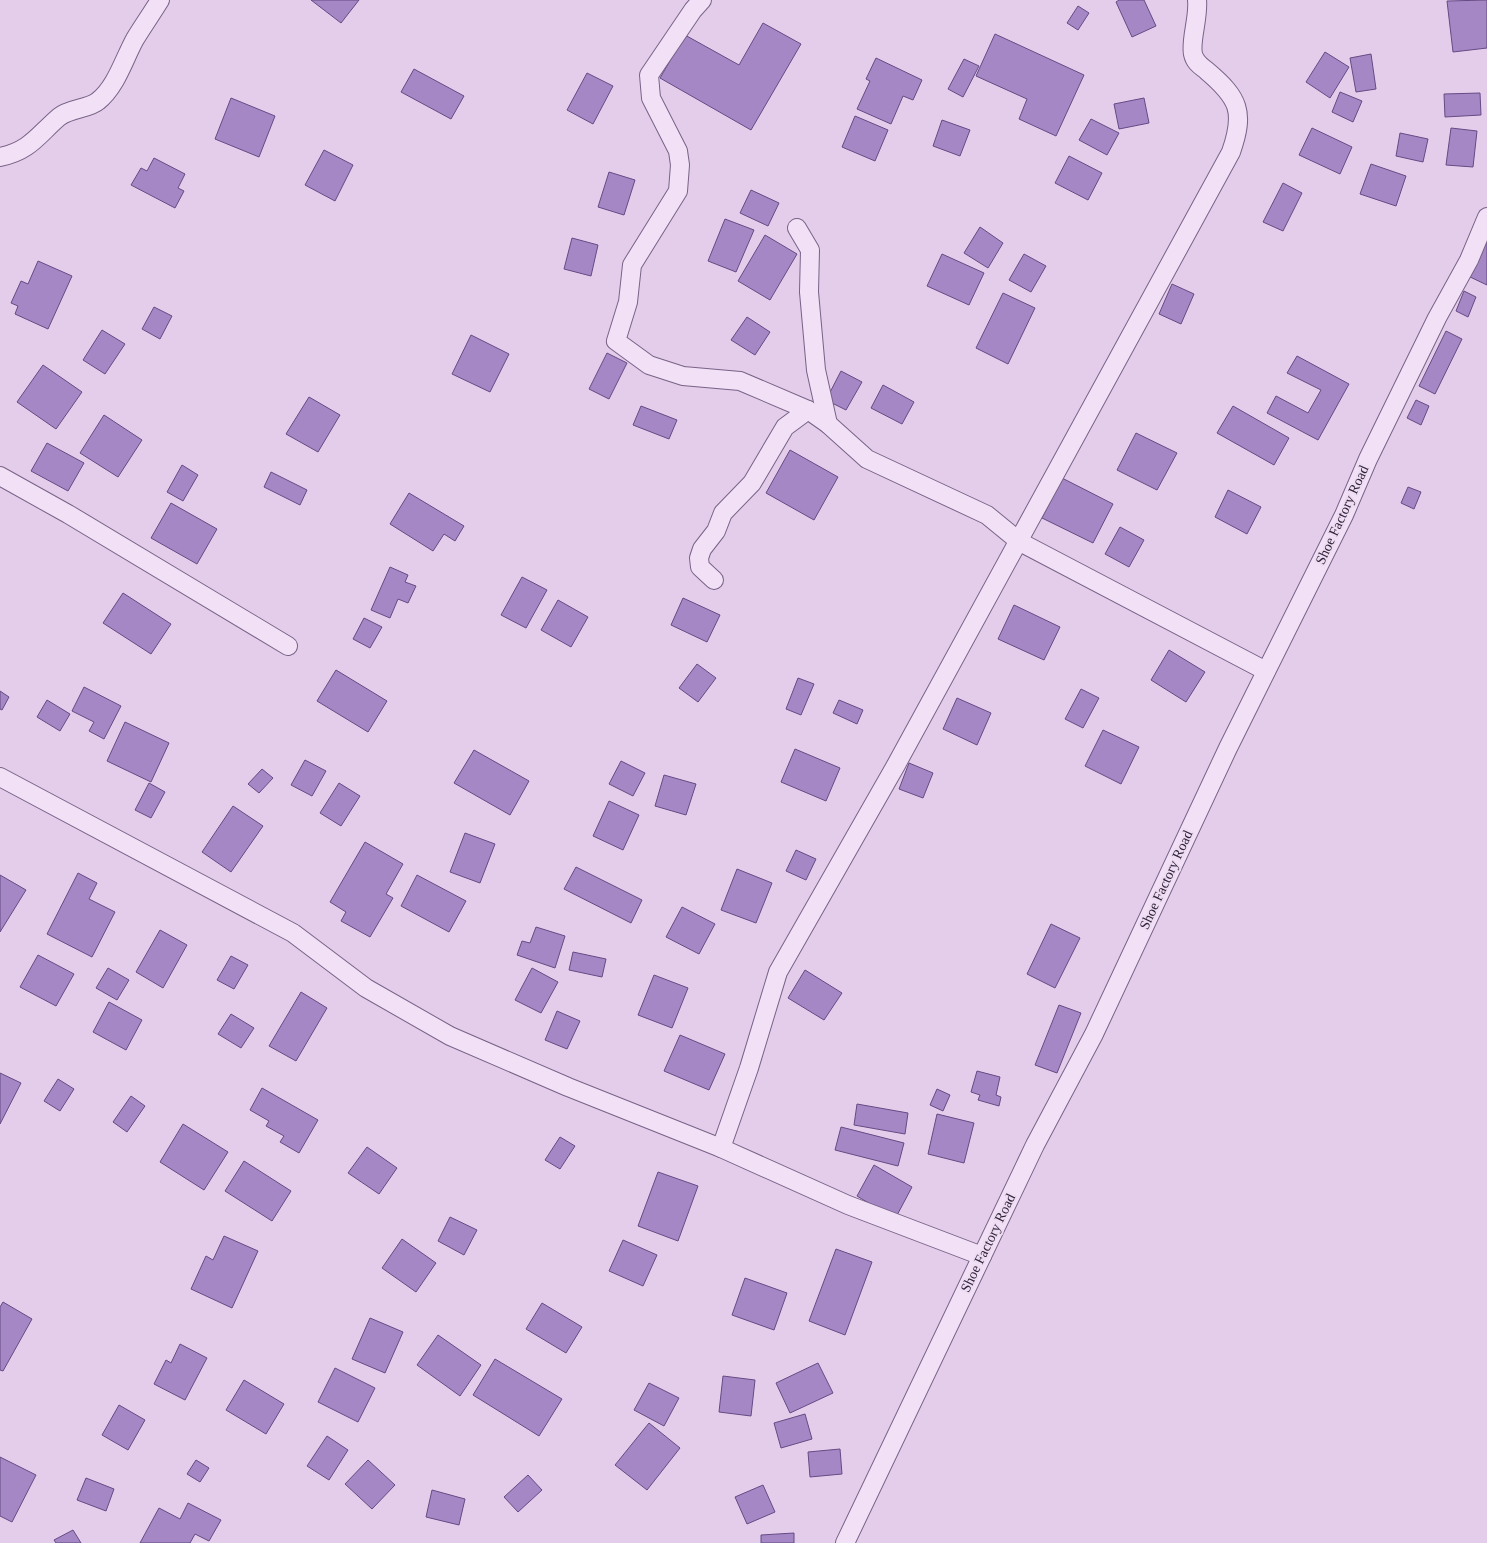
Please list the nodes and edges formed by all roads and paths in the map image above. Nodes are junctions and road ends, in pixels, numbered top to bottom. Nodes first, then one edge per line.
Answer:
1 (160, 0) edge
2 (702, 0) edge
3 (1198, 0) edge
4 (0, 157) edge
5 (1487, 216) edge
6 (797, 228) dead end
7 (808, 410) junction
8 (828, 424) junction
9 (0, 476) edge
10 (1020, 542) junction
11 (714, 580) dead end
12 (288, 646) dead end
13 (1266, 671) junction
14 (0, 777) edge
15 (722, 1148) junction
16 (982, 1256) junction
17 (845, 1543) edge

1 - 4 street
2 - 7 street
3 - 10 street
5 - 13 street, Shoe Factory Road
6 - 8 street
7 - 8 street
7 - 11 street
8 - 10 street
9 - 12 street
10 - 13 street
10 - 15 street
13 - 16 street, Shoe Factory Road
14 - 15 street
15 - 16 street
16 - 17 street, Shoe Factory Road

